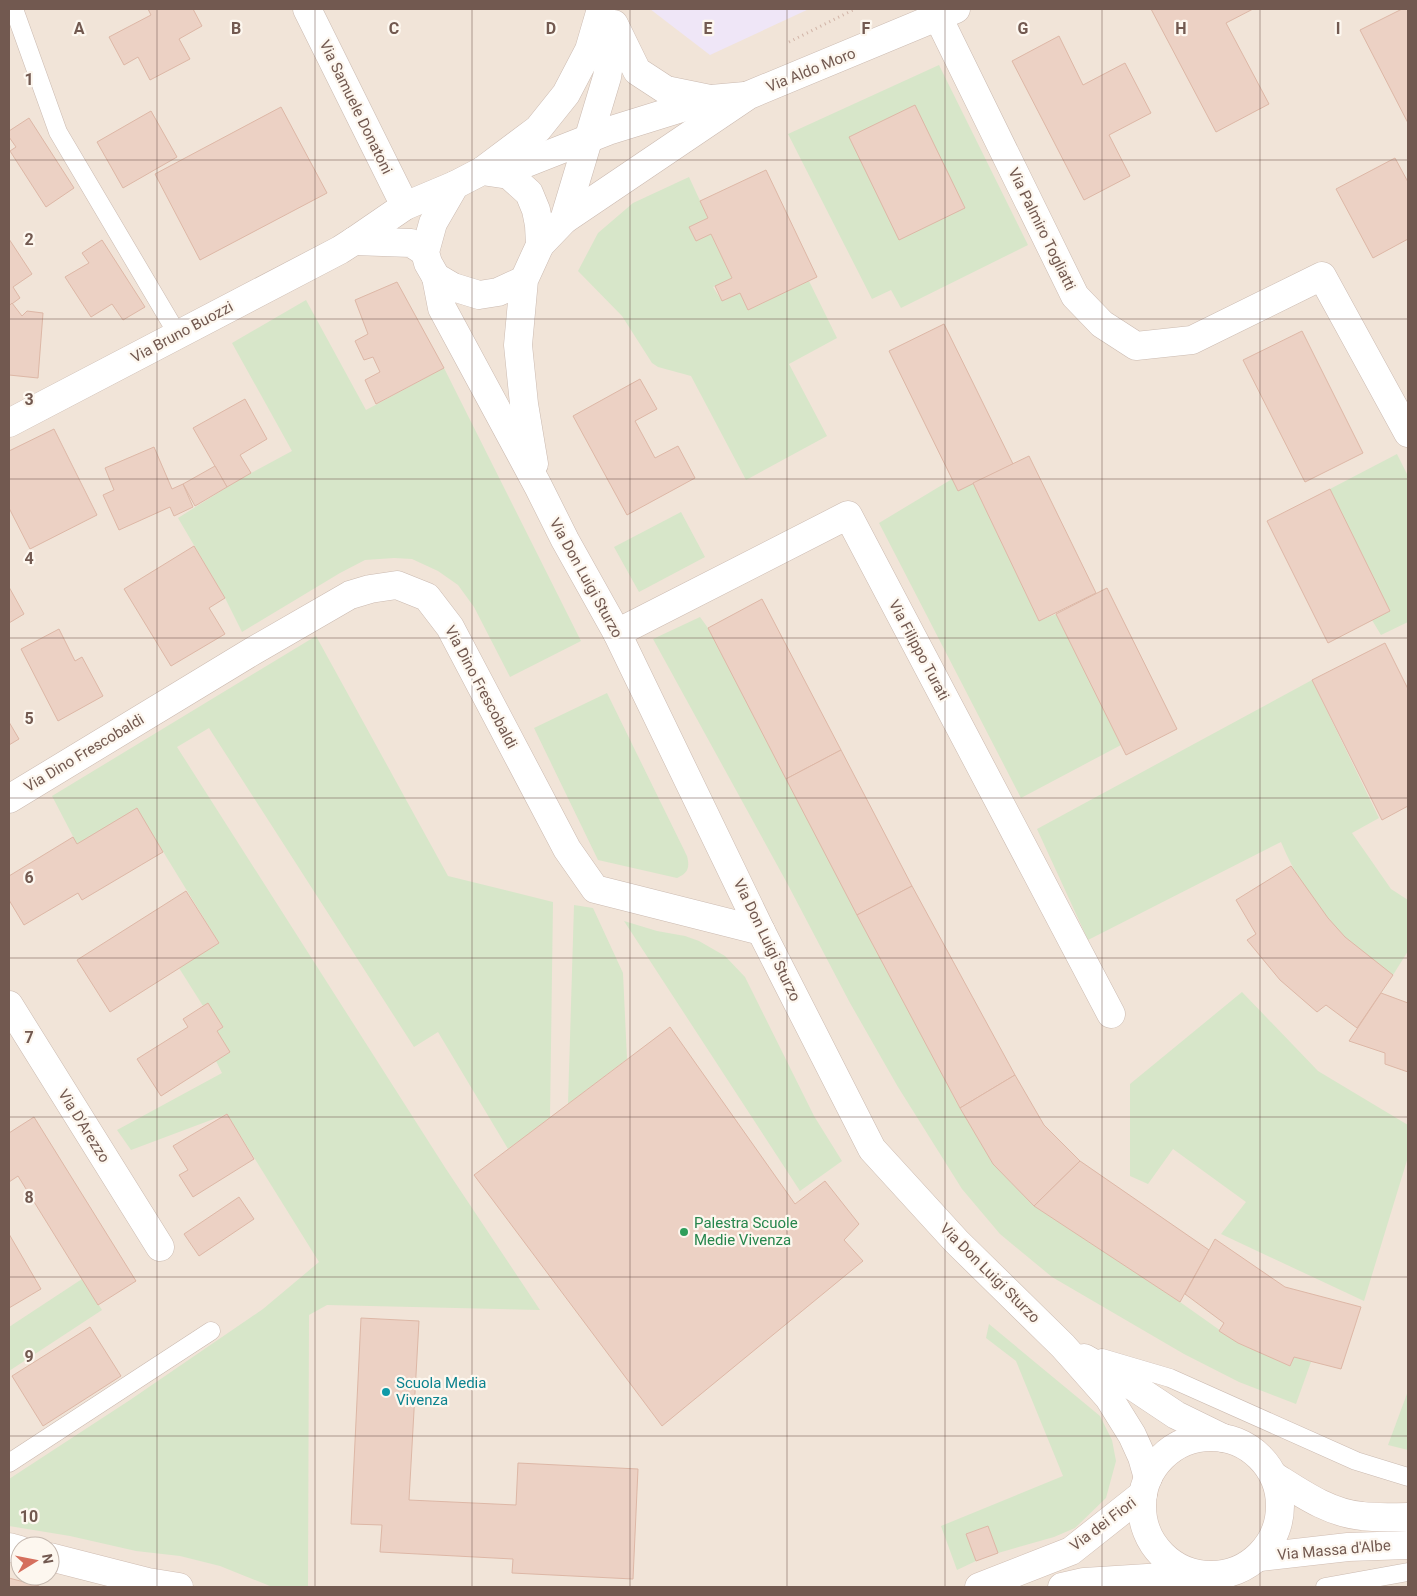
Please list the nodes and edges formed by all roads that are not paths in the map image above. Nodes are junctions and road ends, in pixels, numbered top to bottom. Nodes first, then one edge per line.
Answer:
1 (14, 9) edge
2 (308, 9) edge
3 (947, 13) edge
4 (609, 15) edge
5 (749, 95) junction
6 (712, 99) junction
7 (587, 140) junction
8 (482, 171) junction
9 (509, 175) junction
10 (455, 185) junction
11 (405, 206) junction
12 (564, 220) junction
13 (354, 241) junction
14 (540, 245) junction
15 (425, 252) junction
16 (436, 277) junction
17 (524, 280) junction
18 (178, 334) junction
19 (9, 423) edge
20 (1408, 433) edge
21 (538, 486) junction
22 (617, 633) junction
23 (9, 799) edge
24 (761, 931) junction
25 (9, 1005) edge
26 (1111, 1014) dead end
27 (160, 1247) dead end
28 (211, 1331) dead end
29 (1063, 1346) junction
30 (1223, 1438) junction
31 (9, 1463) edge
32 (1274, 1476) junction
33 (1408, 1477) edge
34 (1145, 1486) junction
35 (1408, 1518) edge
36 (1408, 1545) edge
37 (1260, 1557) junction
38 (60, 1560) edge
39 (1408, 1572) edge
40 (1199, 1575) junction
41 (150, 1585) edge
42 (179, 1587) edge
43 (979, 1587) edge
44 (1062, 1587) edge
45 (1325, 1587) edge

1 - 18 lane
2 - 11 street, Via Samuele Donatoni
3 - 5 street, Via Aldo Moro
3 - 20 street, Via Palmiro Togliatti
4 - 6 street
4 - 7 street
4 - 8 street
5 - 6 street
5 - 12 street
6 - 7 street
7 - 9 street
7 - 12 street
8 - 9 street
8 - 10 street
9 - 14 street
10 - 11 street, Via Bruno Buozzi
10 - 15 street
11 - 13 street, Via Bruno Buozzi
12 - 14 street
13 - 15 street, Via Bruno Buozzi
13 - 18 street, Via Bruno Buozzi
14 - 17 street
15 - 16 street
16 - 17 street
16 - 21 street, Via Don Luigi Sturzo
17 - 21 street, Via Don Luigi Sturzo
18 - 19 street, Via Bruno Buozzi
21 - 22 street, Via Don Luigi Sturzo
22 - 24 street, Via Don Luigi Sturzo
22 - 26 street, Via Filippo Turati
23 - 24 street, Via Dino Frescobaldi
24 - 29 street, Via Don Luigi Sturzo
25 - 27 street, Via D'Arezzo
28 - 31 lane
29 - 30 street, Via Don Luigi Sturzo
29 - 33 lane
29 - 34 street, Via Don Luigi Sturzo
30 - 32 street
30 - 34 street
32 - 35 street, Via Massa d'Albe
32 - 37 street
34 - 40 street
34 - 43 street, Via dei Fiori
36 - 37 street, Via Massa d'Albe
37 - 40 street
38 - 41 street
39 - 45 lane
40 - 44 street
41 - 42 street

